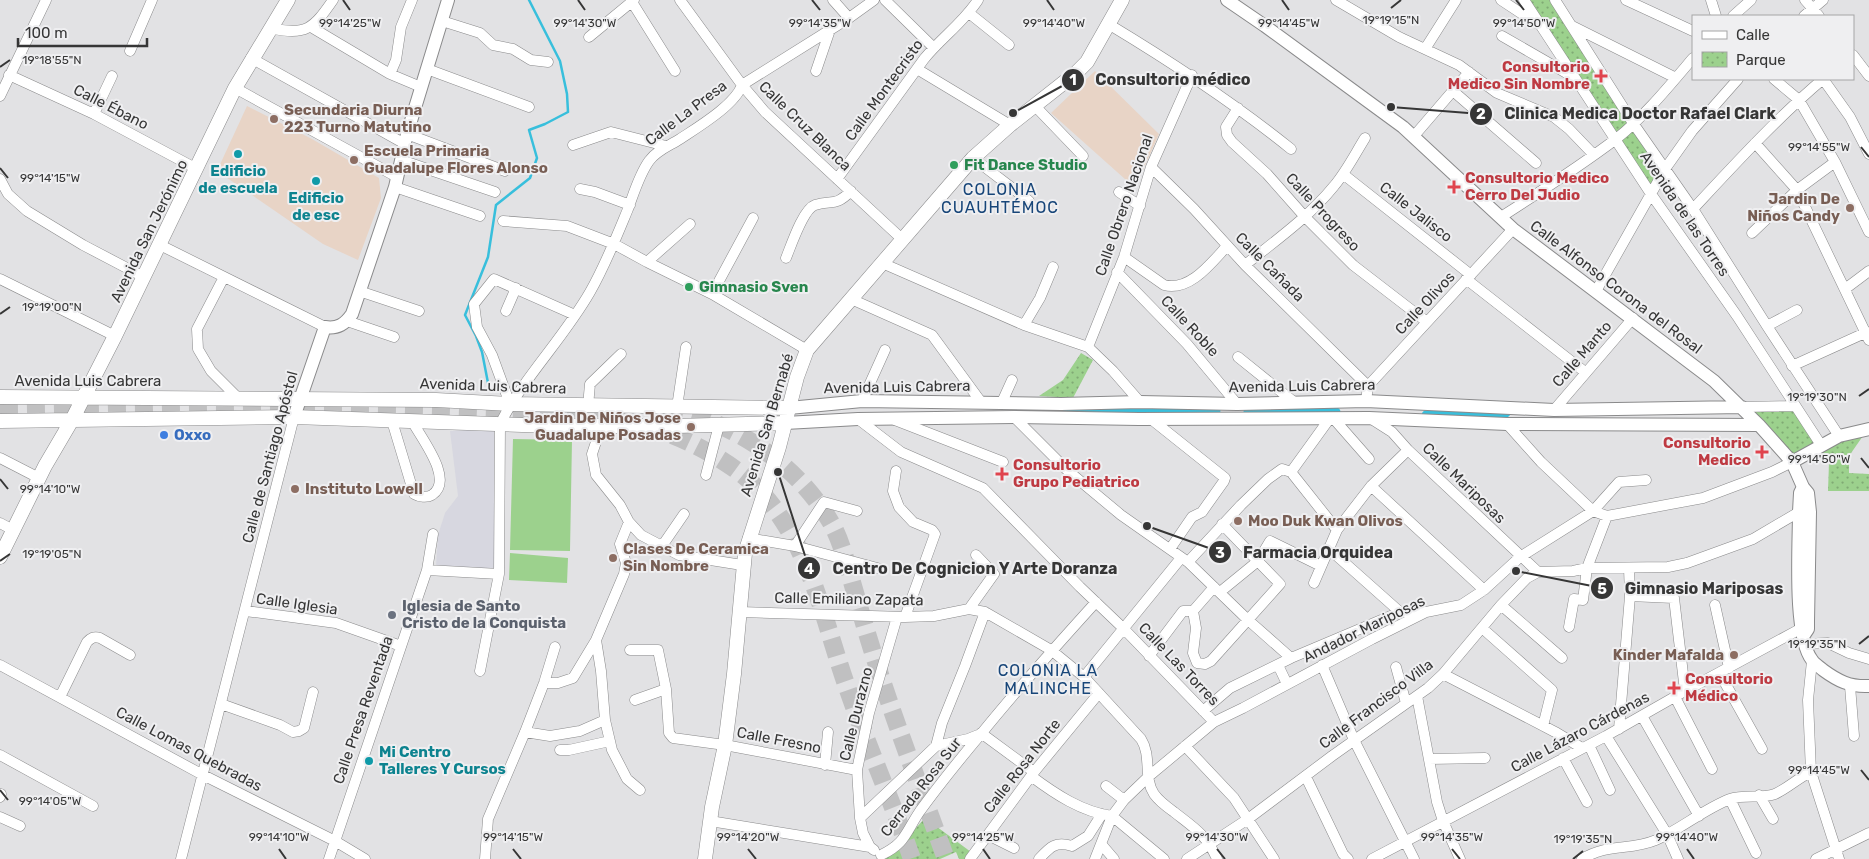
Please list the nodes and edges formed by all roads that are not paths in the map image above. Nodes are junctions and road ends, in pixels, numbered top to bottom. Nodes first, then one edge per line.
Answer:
1 (46, 0) edge
2 (152, 0) edge
3 (288, 0) edge
4 (333, 0) edge
5 (412, 0) edge
6 (448, 0) edge
7 (833, 0) edge
8 (874, 0) edge
9 (885, 0) edge
10 (978, 0) edge
11 (1122, 0) edge
12 (1456, 0) edge
13 (1501, 0) edge
14 (1524, 0) edge
15 (1626, 0) edge
16 (1711, 0) edge
17 (1751, 0) edge
18 (1805, 0) edge
19 (1823, 0) edge
20 (633, 1) edge
21 (684, 1) edge
22 (1229, 1) edge
23 (1339, 1) edge
24 (1556, 1) edge
25 (1816, 12) edge
26 (969, 13) junction
27 (1716, 15) edge
28 (1734, 15) edge
29 (849, 18) junction
30 (442, 21) junction
31 (1110, 24) junction
32 (1541, 26) junction
33 (1572, 26) junction
34 (310, 27) junction
35 (270, 28) junction
36 (830, 30) junction
37 (1692, 31) edge
38 (1502, 36) dead end
39 (589, 37) dead end
40 (1008, 45) dead end
41 (933, 47) junction
42 (1426, 49) junction
43 (130, 51) dead end
44 (1854, 56) edge
45 (251, 58) junction
46 (1692, 59) edge
47 (548, 62) dead end
48 (427, 69) junction
49 (917, 69) junction
50 (816, 71) dead end
51 (675, 72) dead end
52 (1469, 72) junction
53 (390, 74) junction
54 (10, 75) junction
55 (1192, 75) junction
56 (112, 76) dead end
57 (1869, 76) edge
58 (1576, 78) junction
59 (1676, 78) junction
60 (1737, 80) edge
61 (1775, 80) edge
62 (1822, 80) edge
63 (1824, 80) edge
64 (742, 85) junction
65 (421, 86) junction
66 (235, 88) junction
67 (1453, 91) junction
68 (0, 96) edge
69 (1798, 100) junction
70 (1035, 106) junction
71 (530, 107) dead end
72 (1238, 108) junction
73 (94, 114) junction
74 (1633, 123) junction
75 (1010, 125) junction
76 (1414, 136) junction
77 (1364, 138) dead end
78 (1616, 138) junction
79 (406, 139) junction
80 (1756, 142) junction
81 (573, 145) dead end
82 (666, 146) junction
83 (1291, 149) dead end
84 (1593, 154) junction
85 (1869, 154) edge
86 (1083, 156) dead end
87 (973, 158) junction
88 (401, 160) junction
89 (1835, 162) junction
90 (1536, 163) dead end
91 (1151, 167) junction
92 (197, 169) junction
93 (1665, 169) junction
94 (505, 171) dead end
95 (1343, 174) junction
96 (0, 179) edge
97 (837, 179) junction
98 (396, 182) junction
99 (580, 189) dead end
100 (1797, 190) junction
101 (851, 191) junction
102 (495, 192) dead end
103 (1120, 192) dead end
104 (1651, 194) junction
105 (1029, 201) dead end
106 (630, 205) junction
107 (1140, 206) junction
108 (1693, 209) junction
109 (480, 216) dead end
110 (1305, 216) junction
111 (1501, 217) junction
112 (753, 218) dead end
113 (503, 221) dead end
114 (690, 224) dead end
115 (1514, 229) junction
116 (1869, 231) edge
117 (1752, 233) dead end
118 (903, 240) junction
119 (614, 244) junction
120 (160, 245) junction
121 (1227, 246) junction
122 (1124, 257) junction
123 (786, 258) dead end
124 (647, 262) junction
125 (882, 263) junction
126 (1245, 265) junction
127 (1053, 268) dead end
128 (1869, 271) edge
129 (1118, 272) junction
130 (224, 276) junction
131 (144, 277) junction
132 (1469, 277) junction
133 (0, 279) edge
134 (516, 288) junction
135 (1845, 289) junction
136 (360, 291) junction
137 (1596, 291) junction
138 (712, 294) junction
139 (851, 299) junction
140 (1797, 310) dead end
141 (419, 311) dead end
142 (506, 311) dead end
143 (575, 315) junction
144 (1632, 318) junction
145 (347, 320) junction
146 (1427, 322) junction
147 (1024, 325) junction
148 (1767, 326) junction
149 (325, 327) junction
150 (1868, 335) edge
151 (115, 336) junction
152 (394, 336) dead end
153 (686, 347) dead end
154 (1088, 347) junction
155 (807, 350) junction
156 (885, 350) dead end
157 (620, 354) dead end
158 (1238, 357) dead end
159 (1792, 366) junction
160 (1586, 372) junction
161 (1012, 380) dead end
162 (1368, 386) junction
163 (0, 397) edge
164 (27, 397) junction
165 (84, 397) junction
166 (104, 398) junction
167 (301, 398) junction
168 (239, 399) junction
169 (862, 401) junction
170 (1366, 401) junction
171 (981, 402) junction
172 (1002, 402) junction
173 (1140, 402) junction
174 (1294, 402) junction
175 (510, 404) junction
176 (1231, 404) junction
177 (588, 406) junction
178 (1795, 406) junction
179 (1742, 407) junction
180 (677, 408) junction
181 (789, 408) junction
182 (1607, 408) junction
183 (1554, 410) junction
184 (294, 417) junction
185 (1014, 417) junction
186 (1223, 418) junction
187 (1240, 418) junction
188 (1332, 418) junction
189 (1369, 418) junction
190 (858, 419) junction
191 (1151, 419) junction
192 (0, 420) edge
193 (27, 420) junction
194 (72, 420) junction
195 (101, 420) junction
196 (392, 420) junction
197 (895, 420) junction
198 (412, 421) junction
199 (785, 423) junction
200 (500, 424) junction
201 (1507, 424) junction
202 (720, 425) junction
203 (1610, 425) junction
204 (1759, 425) junction
205 (1869, 429) edge
206 (598, 436) dead end
207 (1839, 436) junction
208 (1821, 445) junction
209 (1408, 450) junction
210 (0, 458) edge
211 (1369, 459) dead end
212 (1003, 462) dead end
213 (1792, 462) junction
214 (896, 472) dead end
215 (1291, 472) junction
216 (706, 475) dead end
217 (39, 478) junction
218 (1646, 480) dead end
219 (1372, 486) junction
220 (1803, 487) junction
221 (1593, 511) junction
222 (858, 512) dead end
223 (1799, 512) junction
224 (684, 514) dead end
225 (1607, 516) junction
226 (629, 522) junction
227 (0, 523) edge
228 (1222, 524) junction
229 (13, 530) junction
230 (1337, 530) junction
231 (434, 534) dead end
232 (748, 538) junction
233 (662, 546) junction
234 (795, 546) junction
235 (1328, 548) junction
236 (1170, 549) junction
237 (976, 555) dead end
238 (1520, 557) junction
239 (0, 558) edge
240 (1184, 560) junction
241 (1258, 561) junction
242 (742, 565) junction
243 (1321, 566) junction
244 (1587, 568) junction
245 (1629, 568) junction
246 (881, 569) dead end
247 (427, 570) junction
248 (1538, 572) junction
249 (499, 574) junction
250 (1314, 583) dead end
251 (1217, 589) junction
252 (1484, 590) junction
253 (1630, 596) junction
254 (1096, 602) junction
255 (1501, 605) junction
256 (1715, 605) dead end
257 (969, 609) junction
258 (246, 611) junction
259 (1193, 611) junction
260 (740, 612) junction
261 (985, 612) junction
262 (1400, 612) junction
263 (1426, 612) junction
264 (901, 617) junction
265 (1248, 620) junction
266 (1569, 627) dead end
267 (1123, 628) junction
268 (1482, 628) junction
269 (1804, 634) junction
270 (596, 640) junction
271 (400, 646) junction
272 (555, 647) dead end
273 (630, 650) dead end
274 (1051, 650) junction
275 (130, 655) dead end
276 (1149, 656) junction
277 (1292, 658) junction
278 (1562, 658) dead end
279 (1869, 659) edge
280 (1812, 661) junction
281 (0, 665) edge
282 (1278, 665) junction
283 (1322, 665) junction
284 (1396, 668) dead end
285 (480, 671) dead end
286 (1724, 671) junction
287 (1443, 674) junction
288 (1084, 677) junction
289 (544, 683) junction
290 (1287, 684) junction
291 (1850, 686) junction
292 (1869, 686) edge
293 (666, 689) junction
294 (1685, 691) junction
295 (313, 692) dead end
296 (1099, 693) junction
297 (1417, 696) junction
298 (60, 697) junction
299 (1675, 697) junction
300 (635, 700) dead end
301 (1406, 703) junction
302 (221, 704) junction
303 (1202, 711) junction
304 (1642, 716) junction
305 (605, 720) junction
306 (1214, 722) junction
307 (1543, 726) junction
308 (1619, 729) junction
309 (525, 732) junction
310 (828, 732) dead end
311 (981, 733) junction
312 (1606, 736) junction
313 (1854, 736) dead end
314 (1354, 740) junction
315 (610, 741) junction
316 (725, 745) junction
317 (936, 746) junction
318 (1185, 746) junction
319 (1586, 746) junction
320 (1762, 749) dead end
321 (560, 750) dead end
322 (0, 755) edge
323 (1485, 758) dead end
324 (1563, 758) junction
325 (1428, 759) junction
326 (825, 765) junction
327 (1712, 769) dead end
328 (857, 770) junction
329 (1811, 772) junction
330 (1033, 774) junction
331 (203, 775) junction
332 (1148, 777) junction
333 (1306, 777) junction
334 (1106, 786) dead end
335 (640, 790) dead end
336 (1610, 790) dead end
337 (1759, 796) junction
338 (1730, 799) junction
339 (1124, 800) junction
340 (1587, 802) dead end
341 (92, 806) dead end
342 (1107, 815) junction
343 (1699, 816) junction
344 (0, 817) edge
345 (860, 818) junction
346 (1248, 819) junction
347 (1773, 819) dead end
348 (710, 821) junction
349 (1443, 821) junction
350 (20, 826) dead end
351 (1869, 833) edge
352 (1667, 834) junction
353 (988, 835) junction
354 (335, 841) junction
355 (1406, 841) junction
356 (1210, 844) junction
357 (1102, 845) junction
358 (870, 847) junction
359 (1014, 848) dead end
360 (1756, 853) dead end
361 (1837, 854) edge
362 (1594, 855) edge
363 (881, 857) edge
364 (1342, 858) edge
365 (181, 859) edge
366 (328, 859) edge
367 (365, 859) edge
368 (485, 859) edge
369 (705, 859) edge
370 (970, 859) edge
371 (1039, 859) edge
372 (1095, 859) edge
373 (1114, 859) edge
374 (1164, 859) edge
375 (1187, 859) edge
376 (1217, 859) edge
377 (1274, 859) edge
378 (1372, 859) edge
379 (1414, 859) edge
380 (1460, 859) edge
381 (1582, 859) edge
382 (1678, 859) edge
383 (1816, 859) edge

1 - 54 street
2 - 43 street
3 - 35 main road, Avenida San Jerónimo
4 - 34 street
5 - 53 street
6 - 30 street
7 - 29 street
8 - 29 street, Calle La Presa
9 - 41 street
10 - 26 street, Calle Montecristo
11 - 31 main road, Avenida San Bernabé
12 - 42 street
13 - 32 street
14 - 32 street, Avenida de las Torres
15 - 37 street
16 - 27 street
17 - 28 street
18 - 25 street
19 - 25 street
20 - 39 street
20 - 51 street
21 - 64 street, Calle Cruz Blanca
22 - 76 street, Calle Alfonso Corona del Rosal
23 - 42 street
24 - 33 street, Avenida de las Torres
26 - 40 street
26 - 41 street, Calle Montecristo
29 - 36 street, Calle La Presa
30 - 47 street
30 - 48 street
31 - 55 street
31 - 70 main road, Avenida San Bernabé
32 - 58 street, Avenida de las Torres
33 - 59 street
33 - 74 street, Avenida de las Torres
34 - 35 street
34 - 53 street
35 - 45 main road, Avenida San Jerónimo
36 - 50 street
36 - 64 street, Calle La Presa
38 - 58 street
41 - 49 street, Calle Montecristo
42 - 52 street
44 - 57 street
45 - 66 main road, Avenida San Jerónimo
45 - 79 street
46 - 59 street
48 - 65 street
48 - 71 street
49 - 75 street
49 - 97 street, Calle Montecristo
52 - 67 street
52 - 84 street
53 - 65 street
54 - 68 street
54 - 73 street, Calle Ébano
55 - 72 street
55 - 91 street, Calle Obrero Nacional
56 - 73 street
58 - 78 street, Avenida de las Torres
59 - 74 street
60 - 93 street
61 - 69 street
62 - 69 street
63 - 85 street
64 - 82 street, Calle La Presa
64 - 97 street, Calle Cruz Blanca
65 - 79 street
66 - 92 main road, Avenida San Jerónimo
66 - 98 street
67 - 76 street
67 - 90 street
69 - 80 street
69 - 89 street
70 - 75 main road, Avenida San Bernabé
70 - 86 street
72 - 83 street
72 - 110 street, Calle Progreso
73 - 92 street, Calle Ébano
74 - 78 street
74 - 93 street, Avenida de las Torres
75 - 87 main road, Avenida San Bernabé
76 - 111 street, Calle Alfonso Corona del Rosal
77 - 95 street
78 - 84 street
78 - 104 street, Avenida de las Torres
79 - 88 street
79 - 94 street
80 - 100 street
80 - 108 street
81 - 82 street
82 - 106 street, Calle La Presa
84 - 111 street
87 - 105 street
87 - 118 main road, Avenida San Bernabé
88 - 98 street
88 - 102 street
89 - 100 street
89 - 116 street
91 - 107 street, Calle Obrero Nacional
91 - 121 street, Calle Cañada
92 - 120 main road, Avenida San Jerónimo
93 - 104 street
93 - 108 street, Avenida de las Torres
95 - 110 street
95 - 132 street, Calle Jalisco
96 - 131 street
97 - 101 street, Calle Cruz Blanca
98 - 109 street
98 - 136 street
99 - 106 street
100 - 117 street
100 - 135 street
101 - 118 street, Calle Cruz Blanca
101 - 123 street
103 - 107 street
104 - 137 street
104 - 178 street, Avenida de las Torres
106 - 119 street, Calle La Presa
107 - 122 street, Calle Obrero Nacional
108 - 148 street, Avenida de las Torres
110 - 126 street
110 - 146 street, Calle Progreso
111 - 115 street, Calle Alfonso Corona del Rosal
112 - 138 street
113 - 119 street
114 - 124 street
115 - 132 street, Calle Olivos
115 - 137 street, Calle Alfonso Corona del Rosal
118 - 125 main road, Avenida San Bernabé
119 - 124 street
119 - 143 street, Calle La Presa
120 - 130 street
120 - 131 main road, Avenida San Jerónimo
121 - 122 street
121 - 126 street, Calle Cañada
122 - 129 street, Calle Obrero Nacional
124 - 138 street
125 - 139 main road, Avenida San Bernabé
125 - 147 street
126 - 162 street, Calle Cañada
127 - 147 street
128 - 135 street
129 - 154 street, Calle Obrero Nacional
129 - 176 street, Calle Roble
130 - 149 street
130 - 168 street
131 - 151 main road, Avenida San Jerónimo
132 - 146 street, Calle Olivos
132 - 160 street, Calle Jalisco
133 - 151 street
134 - 142 street
134 - 143 street
134 - 175 street
135 - 150 street
136 - 141 street
136 - 145 street
137 - 144 street, Calle Alfonso Corona del Rosal
138 - 155 street
139 - 155 main road, Avenida San Bernabé
139 - 171 street
140 - 148 street
143 - 175 street, Calle La Presa
144 - 160 street, Calle Manto
144 - 179 street, Calle Alfonso Corona del Rosal
145 - 149 street
145 - 152 street
146 - 162 street, Calle Olivos
147 - 154 street
148 - 159 street, Avenida de las Torres
149 - 167 street, Calle de Santiago Apóstol
150 - 159 street
151 - 165 main road, Avenida San Jerónimo
153 - 180 street
154 - 173 street
155 - 181 main road, Avenida San Bernabé
156 - 169 street
157 - 177 street
158 - 174 street
159 - 207 street, Avenida de las Torres
160 - 183 street, Calle Manto
161 - 172 street
162 - 170 street
163 - 164 main road, Avenida Luis Cabrera
164 - 165 main road, Avenida Luis Cabrera
164 - 193 main road
165 - 166 main road, Avenida Luis Cabrera
165 - 194 main road, Avenida San Jerónimo
166 - 168 main road, Avenida Luis Cabrera
166 - 195 main road
167 - 168 main road, Avenida Luis Cabrera
167 - 175 main road, Avenida Luis Cabrera
167 - 184 street, Calle de Santiago Apóstol
169 - 171 street, Avenida Luis Cabrera
169 - 181 street, Avenida Luis Cabrera
170 - 174 street, Avenida Luis Cabrera
170 - 183 street, Avenida Luis Cabrera
171 - 172 street, Avenida Luis Cabrera
172 - 173 street, Avenida Luis Cabrera
173 - 176 street, Avenida Luis Cabrera
174 - 176 street, Avenida Luis Cabrera
175 - 177 main road, Avenida Luis Cabrera
175 - 200 street
176 - 186 street
176 - 187 street
177 - 180 main road, Avenida Luis Cabrera
178 - 179 street, Avenida Luis Cabrera
178 - 208 street, Avenida de las Torres
179 - 182 street, Avenida Luis Cabrera
179 - 204 street, Calle Alfonso Corona del Rosal
180 - 181 main road, Avenida Luis Cabrera
181 - 199 main road, Avenida San Bernabé
182 - 183 street, Avenida Luis Cabrera
182 - 203 street
184 - 195 main road, Avenida Luis Cabrera
184 - 196 main road, Avenida Luis Cabrera
184 - 258 street, Calle de Santiago Apóstol
185 - 191 street, Avenida Luis Cabrera
185 - 197 street, Avenida Luis Cabrera
185 - 236 street
186 - 187 street, Avenida Luis Cabrera
186 - 191 street, Avenida Luis Cabrera
187 - 188 street, Avenida Luis Cabrera
188 - 189 street, Avenida Luis Cabrera
188 - 211 street
188 - 215 street
189 - 201 street, Avenida Luis Cabrera
189 - 209 street, Calle Mariposas
190 - 197 street, Avenida Luis Cabrera
190 - 199 street, Avenida Luis Cabrera
190 - 254 street, Calle Las Torres
191 - 236 street
192 - 193 main road, Avenida Luis Cabrera
193 - 194 main road, Avenida Luis Cabrera
194 - 195 main road, Avenida Luis Cabrera
194 - 217 main road, Avenida San Jerónimo
196 - 198 main road, Avenida Luis Cabrera
196 - 198 street
197 - 212 street
198 - 200 main road, Avenida Luis Cabrera
199 - 202 main road, Avenida Luis Cabrera
199 - 232 main road, Avenida San Bernabé
200 - 202 main road, Avenida Luis Cabrera
200 - 249 street
201 - 203 street, Avenida Luis Cabrera
201 - 221 street
202 - 216 street
203 - 204 street, Avenida Luis Cabrera
204 - 213 street, Calle Alfonso Corona del Rosal
205 - 207 street
206 - 226 street
207 - 208 street
208 - 213 street
209 - 219 street
209 - 238 street, Calle Mariposas
210 - 217 street
213 - 220 street, Calle Alfonso Corona del Rosal
213 - 225 street
214 - 264 street, Calle Durazno
215 - 228 street
215 - 230 street
217 - 229 main road, Avenida San Jerónimo
218 - 221 street, Andador Mariposas
219 - 230 street
219 - 252 street
220 - 223 street, Calle Alfonso Corona del Rosal
220 - 269 street, Calle Alfonso Corona del Rosal
221 - 225 street
221 - 238 street, Andador Mariposas
222 - 234 street
223 - 245 street
223 - 269 street, Calle Alfonso Corona del Rosal
224 - 233 street
225 - 244 street
226 - 233 street
226 - 270 street
227 - 229 street
228 - 240 street
228 - 241 street
229 - 239 main road, Avenida San Jerónimo
230 - 235 street
231 - 247 street, Calle Presa Reventada
232 - 234 street
232 - 242 main road, Avenida San Bernabé
233 - 242 street
234 - 246 street
235 - 243 street
235 - 262 street
236 - 240 street
237 - 257 street
238 - 248 street, Calle Mariposas
238 - 252 street, Andador Mariposas
240 - 251 street
240 - 267 street
241 - 243 street
241 - 251 street
241 - 265 street
242 - 260 main road, Avenida San Bernabé
243 - 250 street
244 - 245 street
244 - 248 street
244 - 266 street
245 - 253 street
247 - 249 street
247 - 271 street, Calle Presa Reventada
248 - 255 street, Calle Francisco Villa
249 - 285 street
251 - 259 street
251 - 265 street
252 - 263 street, Andador Mariposas
253 - 294 street
253 - 308 street
254 - 267 street, Calle Las Torres
254 - 274 street, Cerrada Rosa Sur
255 - 268 street, Calle Francisco Villa
255 - 278 street
256 - 286 street
257 - 261 street, Calle Emiliano Zapata
257 - 264 street, Calle Emiliano Zapata
258 - 271 street, Calle Iglesia
258 - 302 street, Calle de Santiago Apóstol
259 - 265 street
259 - 276 street
260 - 264 street, Calle Emiliano Zapata
260 - 316 main road, Avenida San Bernabé
261 - 274 street, Calle Emiliano Zapata
261 - 317 street
262 - 263 street
262 - 277 street, Andador Mariposas
263 - 283 street, Andador Mariposas
264 - 328 street, Calle Durazno
265 - 277 street
267 - 276 street, Calle Las Torres
267 - 288 street
268 - 287 street, Calle Francisco Villa
268 - 307 street
269 - 279 street
269 - 280 street, Calle Alfonso Corona del Rosal
269 - 286 street, Calle Lázaro Cárdenas
270 - 289 street
270 - 305 street
271 - 354 street, Calle Presa Reventada
272 - 289 street
273 - 293 street
274 - 288 street, Calle Emiliano Zapata
274 - 311 street, Cerrada Rosa Sur
275 - 298 street
276 - 303 street, Calle Las Torres
277 - 282 street, Andador Mariposas
280 - 291 street
280 - 329 street
281 - 298 street, Calle Lomas Quebradas
282 - 290 street
282 - 303 street, Andador Mariposas
283 - 290 street, Andador Mariposas
283 - 314 street
284 - 301 street
286 - 294 street, Calle Lázaro Cárdenas
286 - 320 street
287 - 297 street, Calle Francisco Villa
287 - 307 street
288 - 296 street, Calle Emiliano Zapata
289 - 309 street
290 - 306 street, Andador Mariposas
291 - 292 street
291 - 313 street
293 - 300 street
293 - 316 street, Calle Fresno
294 - 299 street, Calle Lázaro Cárdenas
295 - 302 street
296 - 330 street, Calle Rosa Norte
296 - 332 street, Calle Emiliano Zapata
297 - 301 street, Calle Francisco Villa
297 - 325 street
298 - 331 street, Calle Lomas Quebradas
299 - 304 street, Calle Lázaro Cárdenas
299 - 327 street
301 - 314 street, Calle Francisco Villa
302 - 331 street, Calle de Santiago Apóstol
303 - 306 street, Calle Las Torres
304 - 308 street, Calle Lázaro Cárdenas
304 - 343 street
305 - 309 street
305 - 315 street
306 - 318 street, Andador Mariposas
307 - 319 street
308 - 312 street, Calle Lázaro Cárdenas
309 - 368 street
310 - 326 street
311 - 317 street
311 - 330 street
311 - 363 street, Cerrada Rosa Sur
312 - 319 street, Calle Lázaro Cárdenas
312 - 352 street
314 - 333 street, Calle Francisco Villa
314 - 355 street
315 - 321 street
315 - 335 street
316 - 326 street, Calle Fresno
316 - 348 main road, Avenida San Bernabé
317 - 345 street
318 - 332 street, Andador Mariposas
318 - 346 street
319 - 324 street, Calle Lázaro Cárdenas
319 - 336 street
322 - 341 street
323 - 325 street
324 - 340 street
324 - 349 street, Calle Lázaro Cárdenas
325 - 349 street
326 - 328 street, Calle Fresno
328 - 345 street, Calle Durazno
329 - 337 street
329 - 361 street
330 - 342 street
330 - 353 street, Calle Rosa Norte
331 - 354 street, Calle Lomas Quebradas
331 - 365 street, Calle de Santiago Apóstol
332 - 339 street, Andador Mariposas
332 - 356 street
333 - 346 street, Calle Francisco Villa
333 - 364 street
334 - 339 street
337 - 338 street
337 - 347 street
338 - 343 street
338 - 360 street
339 - 342 street, Andador Mariposas
342 - 357 street
342 - 371 street
342 - 374 street
343 - 352 street
344 - 350 street
345 - 358 street, Calle Durazno
346 - 356 street, Calle Francisco Villa
346 - 377 street
348 - 358 street
348 - 369 main road, Avenida San Bernabé
349 - 355 street, Calle Lázaro Cárdenas
349 - 380 street
351 - 361 street
352 - 362 street
352 - 382 street
353 - 359 street
353 - 370 street, Calle Rosa Norte
354 - 366 street, Calle Presa Reventada
354 - 367 street, Calle Lomas Quebradas
355 - 378 street, Calle Lázaro Cárdenas
355 - 379 street
356 - 375 street, Calle Francisco Villa
356 - 376 street
357 - 372 street
357 - 373 street
358 - 363 street
361 - 383 street
362 - 381 street

